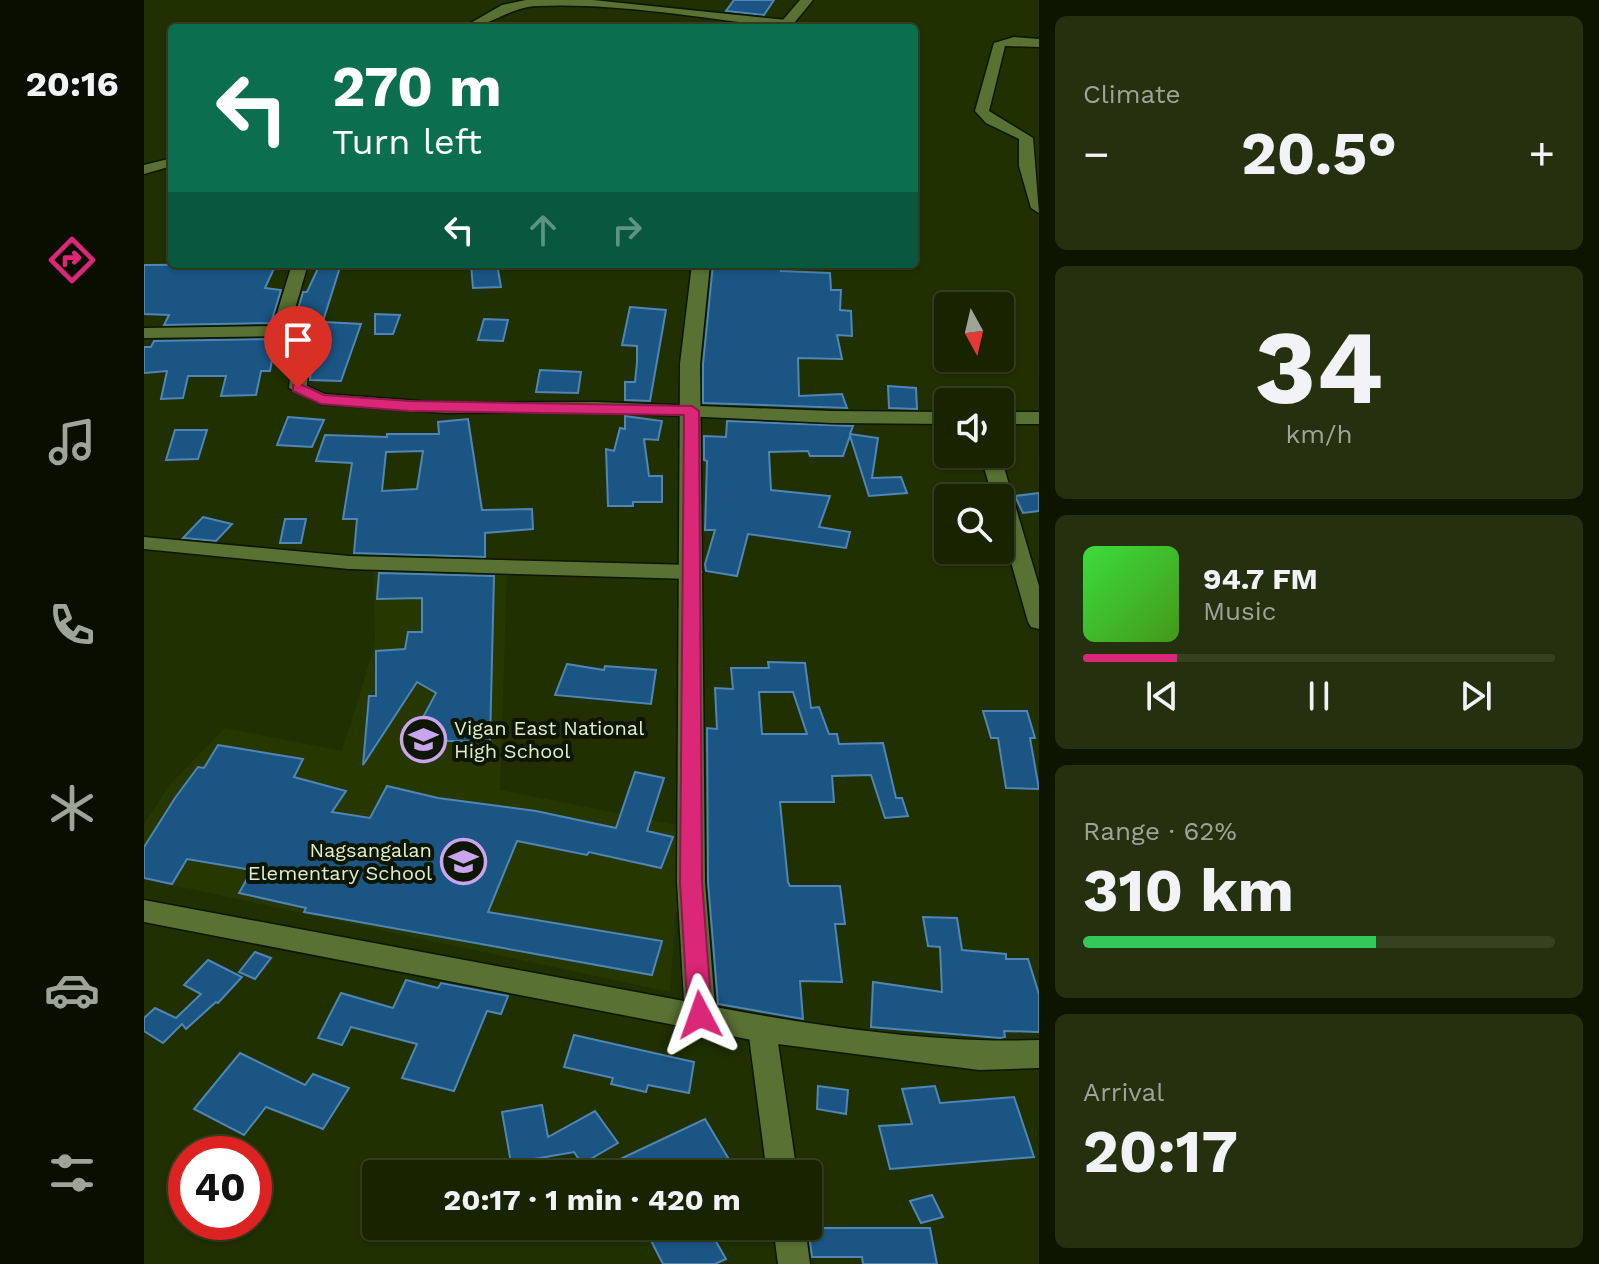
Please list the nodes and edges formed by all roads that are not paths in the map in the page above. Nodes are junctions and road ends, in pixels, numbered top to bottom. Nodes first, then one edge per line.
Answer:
1 (807, 0) edge
2 (475, 24) edge
3 (768, 24) edge
4 (787, 24) edge
5 (1039, 43) edge
6 (168, 163) edge
7 (144, 170) edge
8 (1039, 208) edge
9 (299, 268) edge
10 (700, 268) edge
11 (281, 329) junction
12 (144, 333) edge
13 (692, 411) junction
14 (934, 418) edge
15 (1014, 418) edge
16 (1039, 418) edge
17 (994, 468) edge
18 (144, 543) edge
19 (692, 572) junction
20 (1039, 622) edge
21 (144, 911) edge
22 (700, 1015) junction
23 (762, 1029) junction
24 (1039, 1054) edge
25 (780, 1160) edge
26 (791, 1240) edge
27 (794, 1264) edge

1 - 4 street
2 - 3 street
5 - 8 street
6 - 7 street
9 - 11 street
10 - 13 street
11 - 12 street
11 - 13 street
13 - 14 street
13 - 19 street
15 - 16 street
17 - 20 street
18 - 19 street
19 - 22 street
21 - 22 street
22 - 23 street
23 - 24 street
23 - 25 street
26 - 27 street

